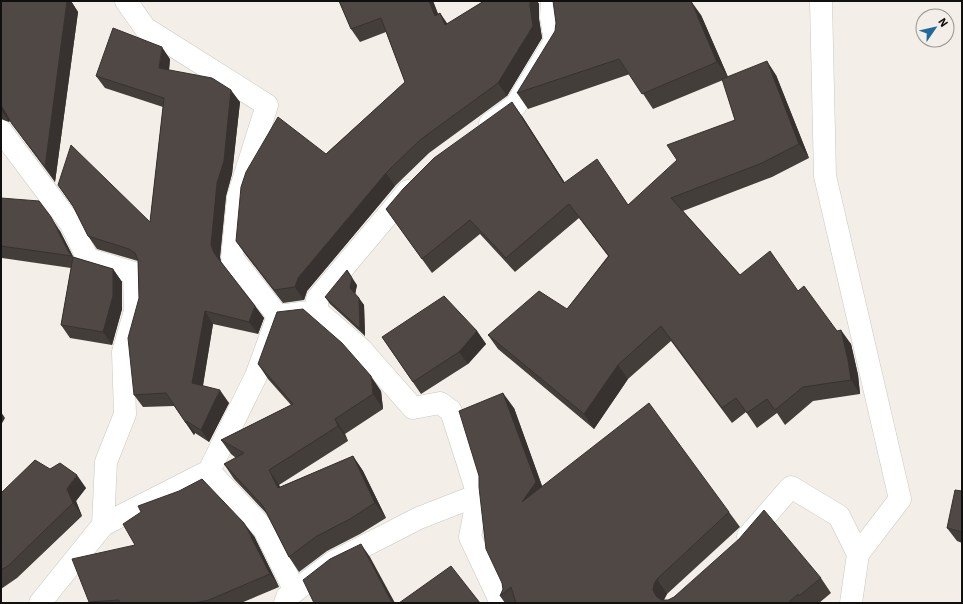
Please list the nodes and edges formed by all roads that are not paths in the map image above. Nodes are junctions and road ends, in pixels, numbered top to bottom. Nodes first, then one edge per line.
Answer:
1 (126, 1) edge
2 (552, 1) edge
3 (821, 1) edge
4 (1, 131) edge
5 (473, 136) edge
6 (420, 179) edge
7 (317, 311) junction
8 (278, 316) junction
9 (209, 471) junction
10 (478, 495) junction
11 (103, 525) junction
12 (735, 550) edge
13 (858, 554) junction
14 (290, 597) edge
15 (40, 603) edge
16 (501, 603) edge
17 (850, 603) edge

1 - 8 street
2 - 5 street
3 - 13 street
4 - 11 street
6 - 7 street
7 - 8 street
7 - 10 street
8 - 9 street
9 - 11 street
9 - 14 street
10 - 14 street
10 - 16 street
11 - 15 street
12 - 13 street
13 - 17 street

